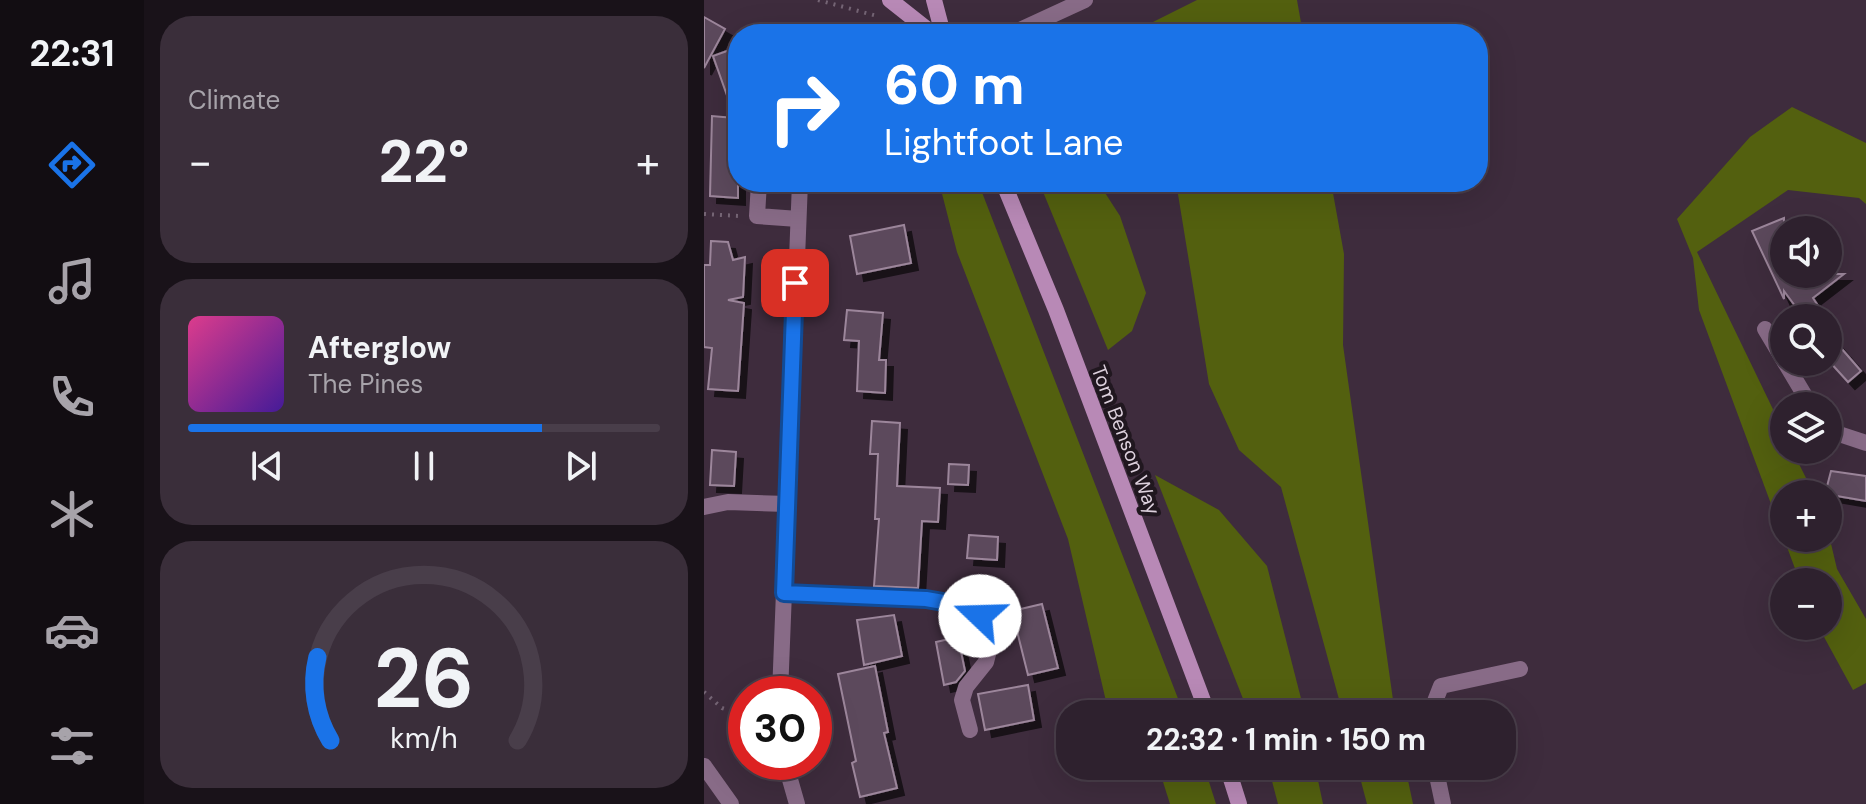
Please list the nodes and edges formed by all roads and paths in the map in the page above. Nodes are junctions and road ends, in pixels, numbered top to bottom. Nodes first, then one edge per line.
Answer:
1 (818, 0) edge
2 (890, 0) edge
3 (934, 0) edge
4 (1085, 0) edge
5 (885, 19) dead end
6 (920, 24) edge
7 (940, 24) edge
8 (1033, 24) edge
9 (758, 192) edge
10 (799, 192) edge
11 (1007, 192) edge
12 (704, 214) edge
13 (757, 216) junction
14 (798, 219) junction
15 (1765, 329) dead end
16 (1803, 392) edge
17 (1842, 435) edge
18 (1866, 443) edge
19 (787, 504) junction
20 (704, 507) edge
21 (784, 593) junction
22 (1520, 669) dead end
23 (781, 676) edge
24 (704, 692) edge
25 (1203, 700) edge
26 (1436, 700) edge
27 (728, 709) edge
28 (970, 730) dead end
29 (704, 766) edge
30 (790, 780) edge
31 (1231, 780) edge
32 (1438, 780) edge
33 (731, 804) edge
34 (797, 804) edge
35 (1239, 804) edge
36 (1443, 804) edge

1 - 5 path
2 - 6 main road
3 - 7 main road
4 - 8 street
9 - 13 street
10 - 14 street
11 - 25 main road, Tom Benson Way
12 - 13 path
13 - 14 street
14 - 19 street
15 - 16 street
17 - 18 street
19 - 20 street
19 - 21 street
21 - 23 street
21 - 28 street
22 - 26 street
24 - 27 path
29 - 33 street
30 - 34 street
31 - 35 main road
32 - 36 street

